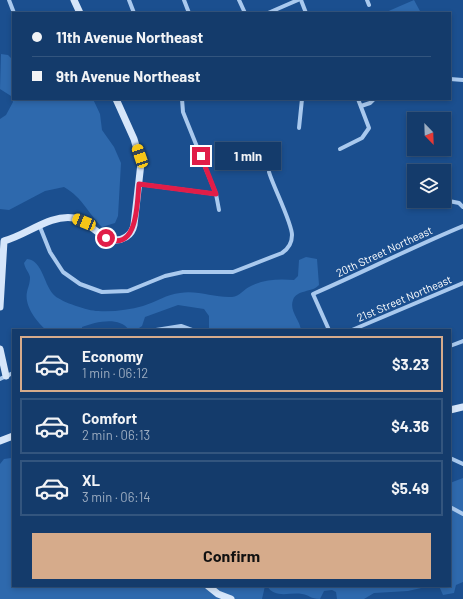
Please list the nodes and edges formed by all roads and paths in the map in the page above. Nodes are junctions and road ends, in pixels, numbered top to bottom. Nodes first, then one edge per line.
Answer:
1 (9, 0) edge
2 (74, 0) edge
3 (129, 0) edge
4 (184, 0) edge
5 (240, 0) edge
6 (300, 0) edge
7 (367, 0) edge
8 (369, 5) dead end
9 (14, 12) edge
10 (80, 12) edge
11 (134, 12) edge
12 (189, 12) edge
13 (245, 12) edge
14 (270, 12) edge
15 (306, 12) edge
16 (451, 79) edge
17 (463, 80) edge
18 (116, 100) edge
19 (182, 100) edge
20 (302, 100) edge
21 (358, 100) edge
22 (373, 100) edge
23 (361, 106) junction
24 (299, 128) dead end
25 (340, 149) dead end
26 (269, 172) dead end
27 (139, 184) junction
28 (216, 194) junction
29 (451, 201) edge
30 (463, 206) edge
31 (219, 210) dead end
32 (463, 226) edge
33 (40, 227) junction
34 (2, 241) edge
35 (463, 283) edge
36 (0, 307) edge
37 (162, 329) edge
38 (189, 329) edge
39 (329, 329) edge
40 (354, 329) edge
41 (463, 341) edge
42 (451, 346) edge
43 (0, 349) edge
44 (12, 374) edge
45 (3, 378) edge
46 (463, 407) edge
47 (451, 410) edge
48 (12, 436) edge
49 (0, 441) edge
50 (451, 458) edge
51 (463, 464) edge
52 (451, 508) edge
53 (463, 514) edge
54 (209, 587) edge
55 (231, 599) edge

1 - 9 street
2 - 10 street
3 - 11 street
4 - 12 street
5 - 13 street
6 - 14 street
6 - 15 street
7 - 8 street
16 - 17 street
18 - 27 street
19 - 28 street
20 - 24 street
21 - 23 street
22 - 23 street
23 - 25 street
26 - 33 street
27 - 28 street
27 - 33 street
28 - 31 street
29 - 30 street
32 - 39 street, 20th Street Northeast
33 - 34 street
34 - 36 street
35 - 40 street, 21st Street Northeast
37 - 38 street
41 - 42 street
43 - 45 street
44 - 45 street
46 - 47 street
48 - 49 street
50 - 51 street
52 - 53 street
54 - 55 street

